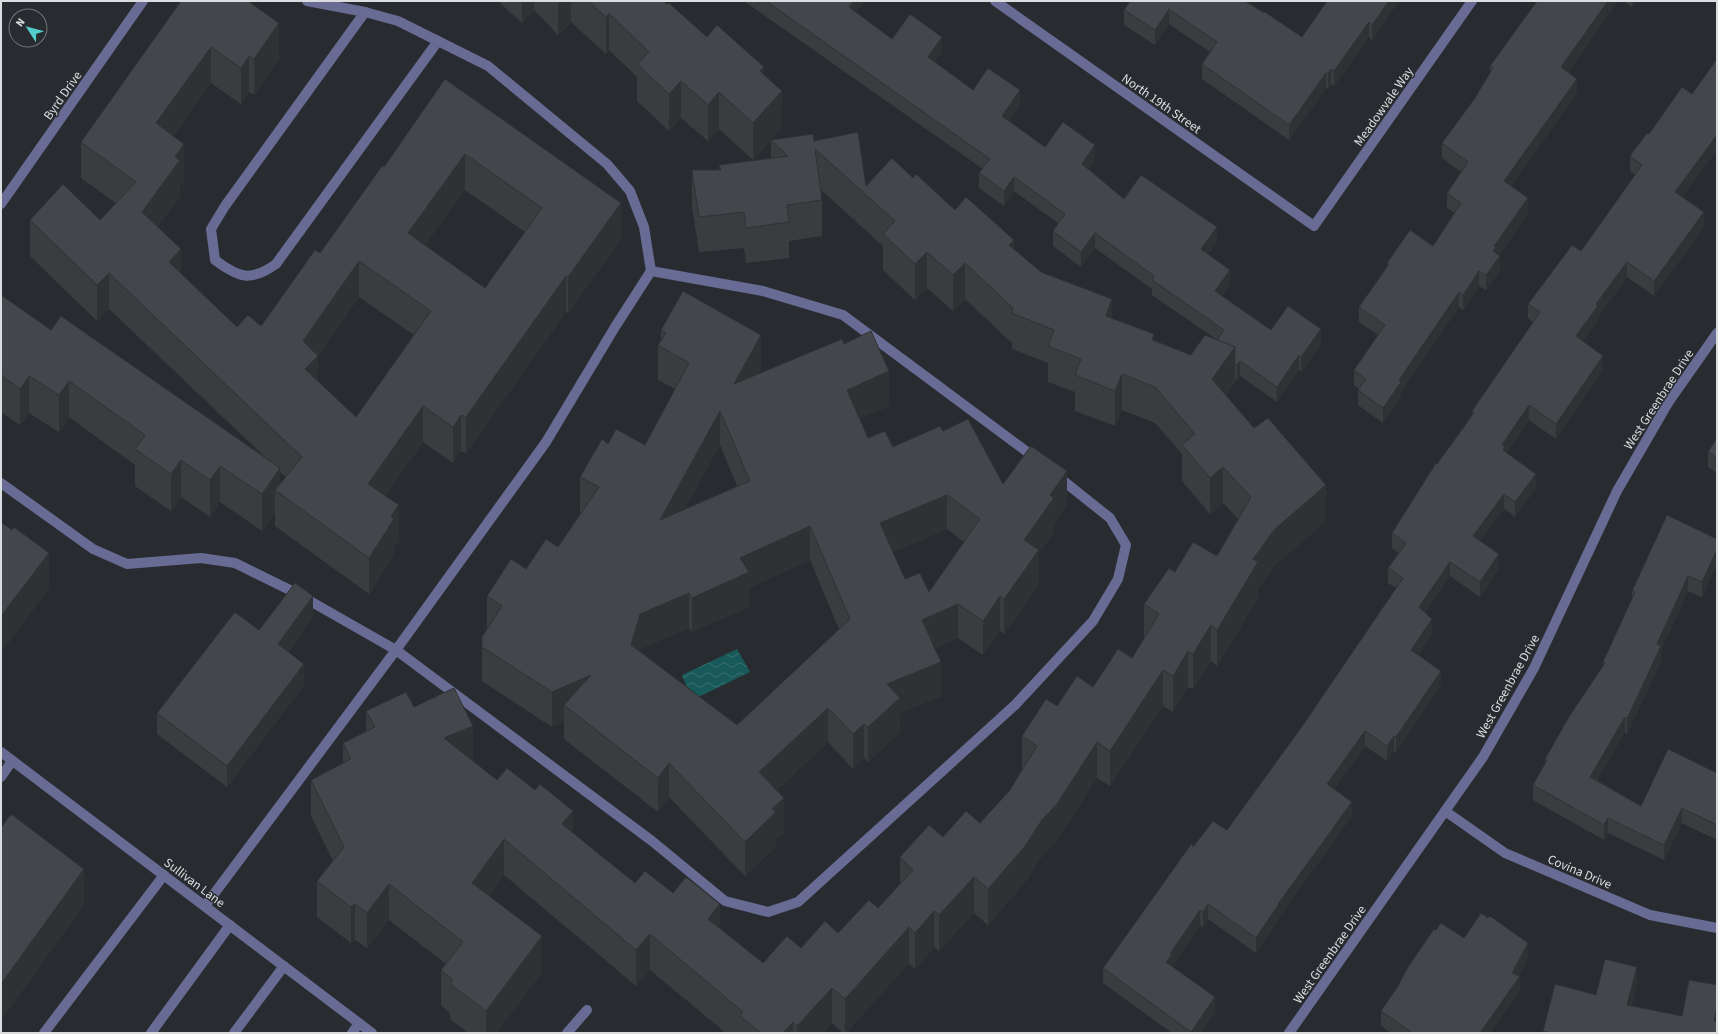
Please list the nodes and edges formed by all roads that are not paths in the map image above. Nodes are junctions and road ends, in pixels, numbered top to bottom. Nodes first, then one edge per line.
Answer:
1 (144, 1) edge
2 (307, 1) edge
3 (995, 1) edge
4 (1472, 1) edge
5 (365, 12) junction
6 (438, 41) junction
7 (1, 204) edge
8 (1314, 226) joint
9 (651, 271) junction
10 (1717, 333) edge
11 (1, 483) edge
12 (396, 650) junction
13 (1, 752) edge
14 (12, 761) junction
15 (1, 776) edge
16 (1445, 811) junction
17 (164, 875) junction
18 (205, 906) junction
19 (230, 925) junction
20 (1717, 928) edge
21 (284, 966) junction
22 (587, 1010) dead end
23 (359, 1023) junction
24 (239, 1032) edge
25 (44, 1033) edge
26 (151, 1033) edge
27 (352, 1033) edge
28 (372, 1033) edge
29 (567, 1033) edge
30 (1289, 1033) edge

1 - 7 street, Byrd Drive
2 - 5 street
3 - 8 street, North 19th Street
4 - 8 street, Meadowvale Way
5 - 6 street
5 - 6 street
6 - 9 street
9 - 12 street
9 - 12 street
10 - 16 street, West Greenbrae Drive
11 - 12 street
12 - 18 street
13 - 14 street, Sullivan Lane
14 - 15 street
14 - 17 street, Sullivan Lane
16 - 20 street, Covina Drive
16 - 30 street, West Greenbrae Drive
17 - 18 street, Sullivan Lane
17 - 25 street
18 - 19 street, Sullivan Lane
19 - 21 street, Sullivan Lane
19 - 26 street
21 - 23 street, Sullivan Lane
21 - 24 street
22 - 29 street
23 - 27 street
23 - 28 street, Sullivan Lane

